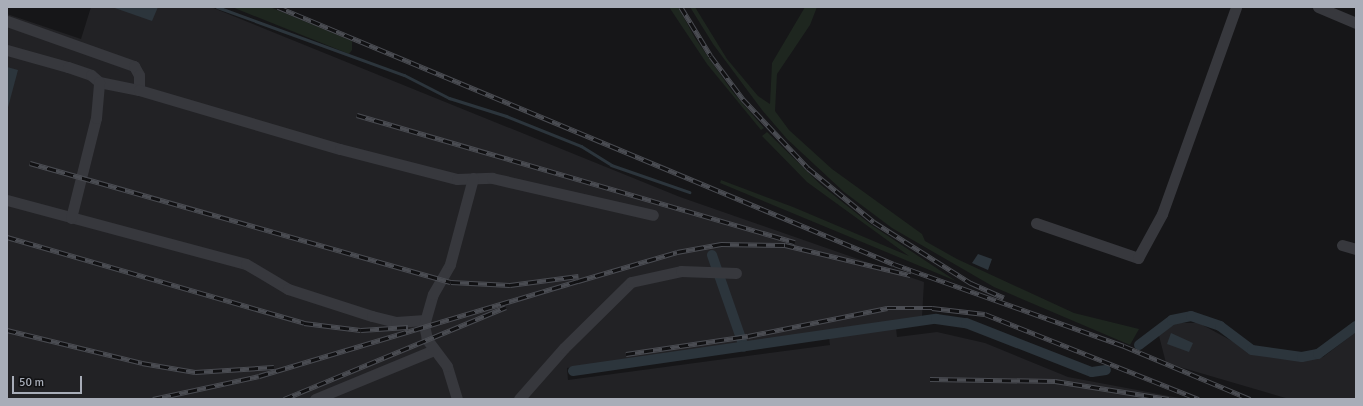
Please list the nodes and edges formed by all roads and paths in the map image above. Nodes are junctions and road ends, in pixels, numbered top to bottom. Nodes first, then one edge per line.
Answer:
1 (1236, 7) edge
2 (1318, 7) edge
3 (1355, 19) edge
4 (7, 21) edge
5 (7, 50) edge
6 (99, 82) junction
7 (139, 90) junction
8 (473, 178) junction
9 (7, 200) edge
10 (653, 215) dead end
11 (71, 218) junction
12 (1036, 223) dead end
13 (1342, 245) dead end
14 (1356, 249) edge
15 (736, 273) dead end
16 (425, 320) junction
17 (434, 350) junction
18 (315, 399) edge
19 (456, 399) edge
20 (519, 399) edge

1 - 12 street
2 - 3 street
4 - 7 street
5 - 6 street
6 - 7 street
6 - 11 street
7 - 8 street
8 - 10 street
8 - 16 street
9 - 11 street
11 - 16 street
13 - 14 street
15 - 20 street
16 - 17 street
17 - 18 street
17 - 19 street

